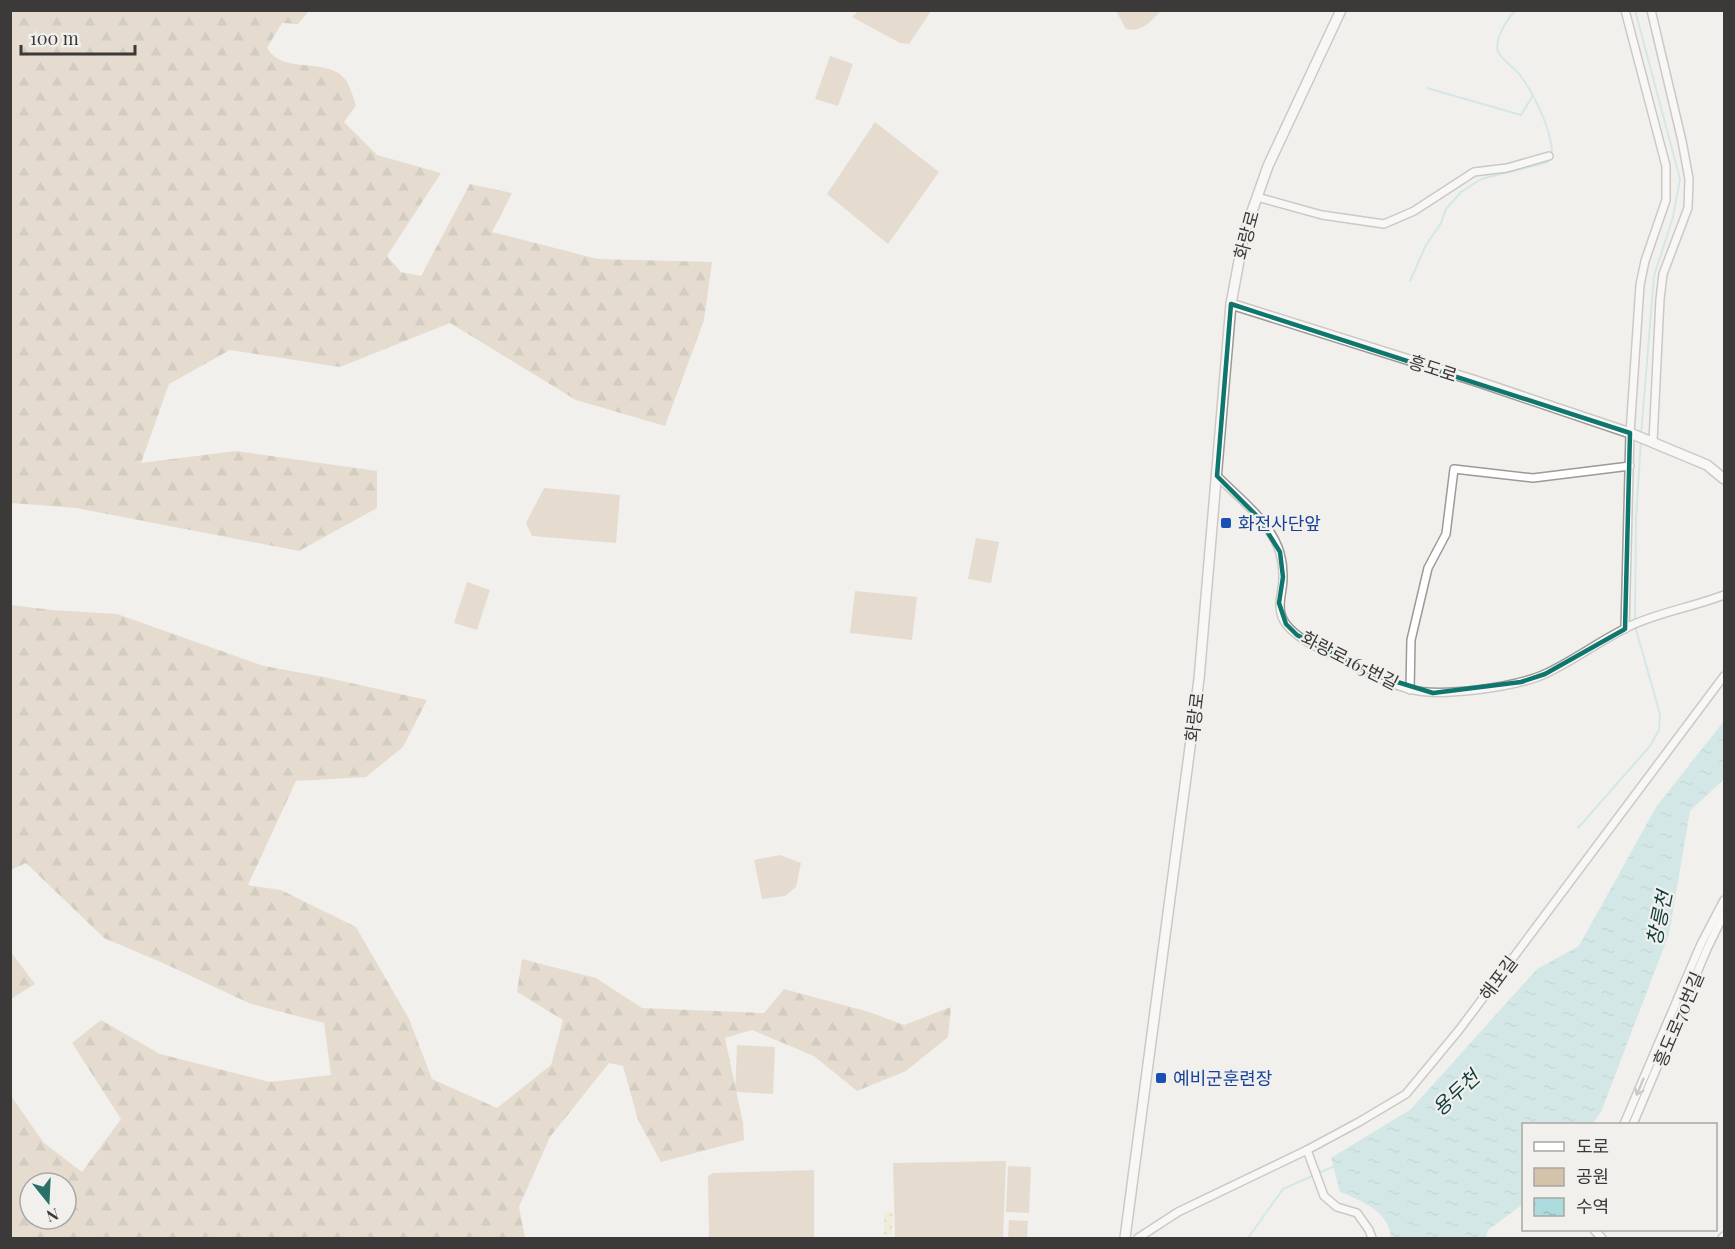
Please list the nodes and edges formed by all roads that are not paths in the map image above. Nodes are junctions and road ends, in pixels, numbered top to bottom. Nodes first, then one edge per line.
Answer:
1 (1341, 10) edge
2 (1625, 10) edge
3 (1651, 10) edge
4 (1549, 156) dead end
5 (1257, 197) junction
6 (1231, 304) junction
7 (1632, 434) junction
8 (1652, 441) junction
9 (1630, 466) junction
10 (1217, 476) junction
11 (1725, 480) edge
12 (1725, 595) edge
13 (1628, 627) junction
14 (1725, 676) edge
15 (1410, 690) junction
16 (1725, 900) edge
17 (1725, 914) edge
18 (1625, 1123) edge
19 (1634, 1123) edge
20 (1307, 1150) junction
21 (1125, 1239) edge
22 (1138, 1239) edge
23 (1372, 1239) edge

1 - 5 main road, 화랑로
2 - 7 street
3 - 8 street
4 - 5 street, 화랑로
5 - 6 main road, 화랑로
6 - 7 main road, 흥도로
6 - 10 main road, 화랑로
7 - 8 main road, 흥도로
7 - 9 street
8 - 11 main road
9 - 13 street
9 - 15 street, 화랑로165번길
10 - 15 street, 화랑로165번길
10 - 21 main road, 화랑로
12 - 13 street, 화랑로165번길
13 - 15 street, 화랑로165번길
14 - 20 street, 해포길
16 -> 18 street
17 - 19 street, 흥도로70번길
20 - 22 street, 해포길
20 - 23 street

